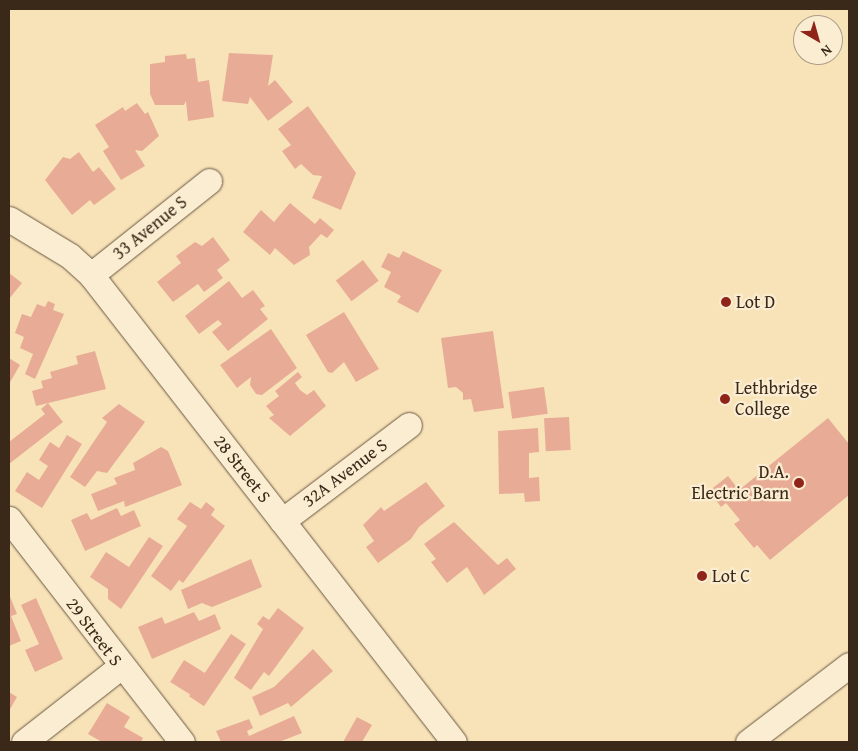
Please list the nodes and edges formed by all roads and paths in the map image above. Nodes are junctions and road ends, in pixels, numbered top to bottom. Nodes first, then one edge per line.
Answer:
1 (209, 181) dead end
2 (9, 219) edge
3 (91, 275) junction
4 (409, 425) dead end
5 (9, 519) edge
6 (282, 521) junction
7 (849, 665) edge
8 (120, 667) junction
9 (24, 742) edge
10 (182, 742) edge
11 (454, 742) edge
12 (748, 742) edge

1 - 3 street, 33 Avenue S
2 - 3 street, 28 Street S
3 - 6 street, 28 Street S
4 - 6 street, 32A Avenue S
5 - 8 street, 29 Street S
6 - 11 street, 28 Street S
7 - 12 street
8 - 9 street
8 - 10 street, 29 Street S

